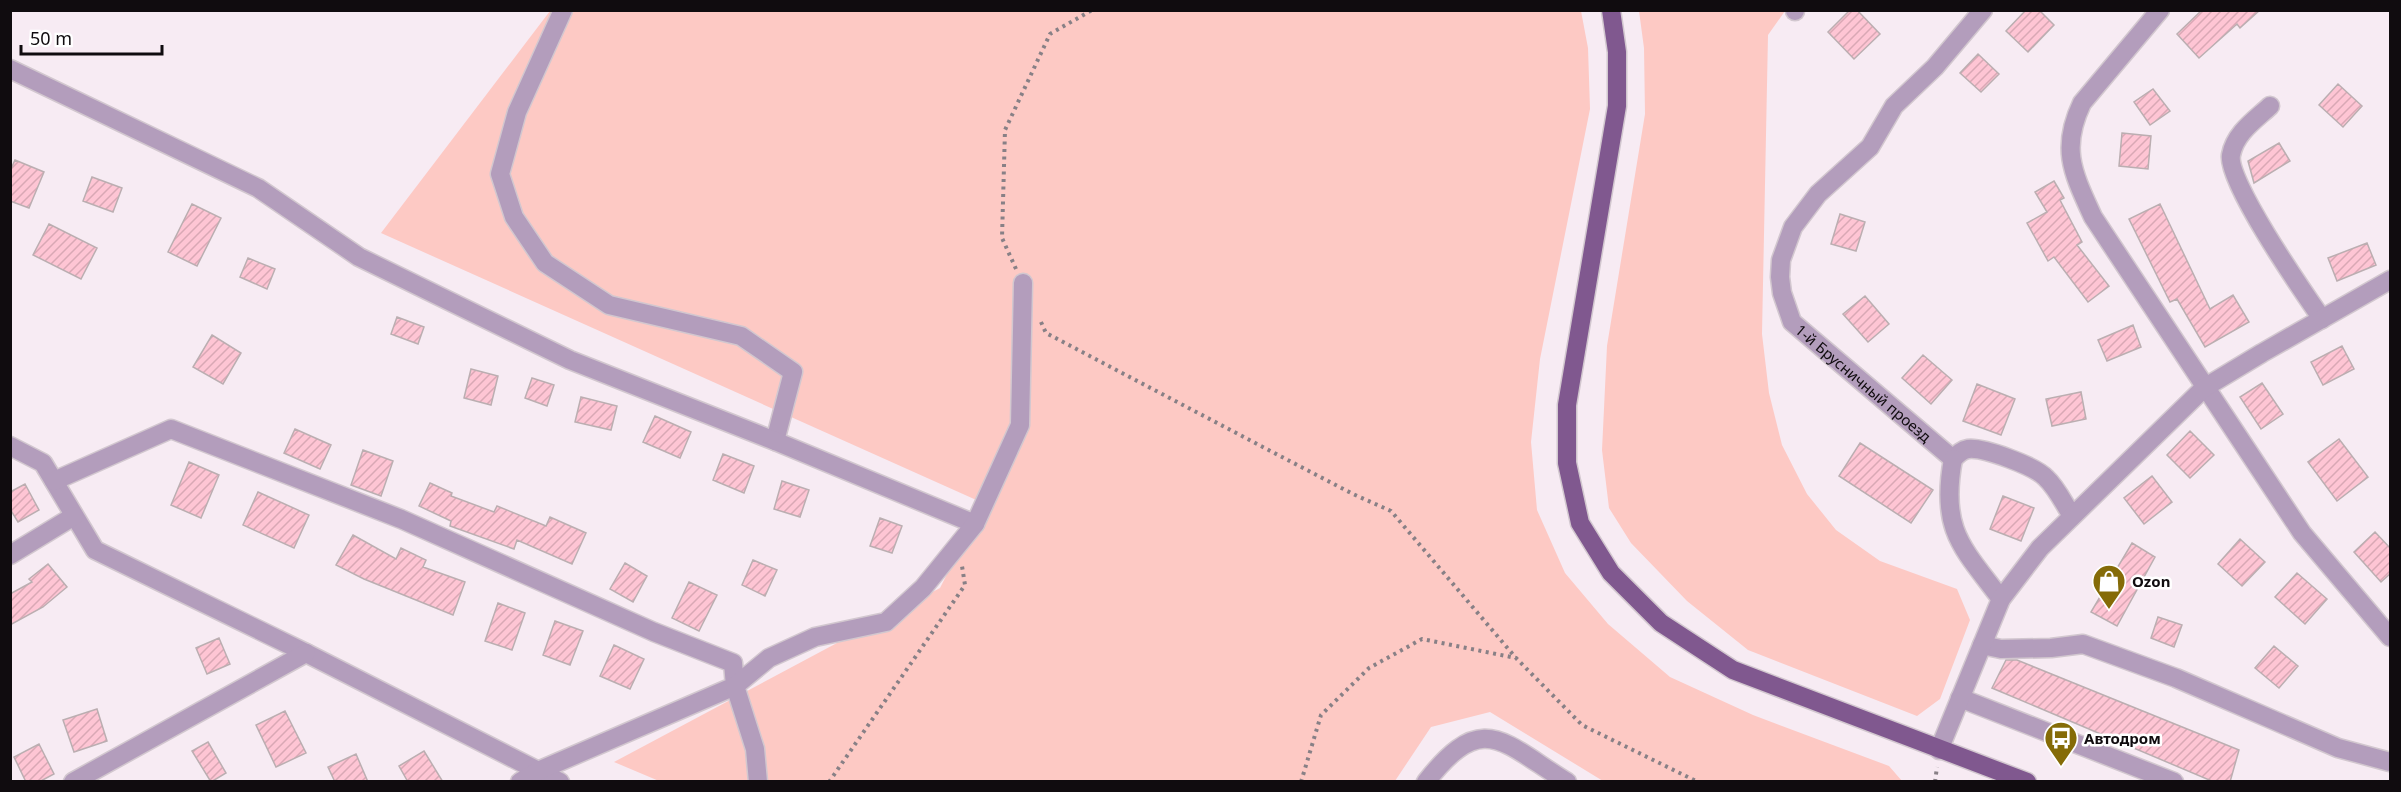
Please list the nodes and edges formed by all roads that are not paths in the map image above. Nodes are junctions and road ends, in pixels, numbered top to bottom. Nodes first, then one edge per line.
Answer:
1 (563, 10) edge
2 (1611, 10) edge
3 (1983, 10) edge
4 (2160, 10) edge
5 (10, 69) edge
6 (2270, 106) dead end
7 (2391, 280) edge
8 (1023, 283) road end
9 (2322, 319) junction
10 (2204, 388) junction
11 (776, 441) junction
12 (10, 446) edge
13 (1953, 459) junction
14 (54, 481) junction
15 (74, 516) junction
16 (2072, 516) junction
17 (975, 524) junction
18 (10, 555) edge
19 (2001, 600) junction
20 (2391, 637) edge
21 (1982, 645) junction
22 (306, 653) junction
23 (735, 686) junction
24 (1960, 698) junction
25 (1939, 750) junction
26 (1519, 753) junction
27 (2391, 762) edge
28 (538, 771) junction
29 (73, 782) edge
30 (520, 782) edge
31 (560, 782) edge
32 (758, 782) edge
33 (1426, 782) edge
34 (1439, 782) edge
35 (1567, 782) edge
36 (2027, 782) edge
37 (2174, 782) edge

1 - 11 street
2 - 25 main road
3 - 13 street, 1-й Брусничный проезд
4 - 10 street
5 - 11 street
6 - 9 street
7 - 9 street
8 - 17 street
9 - 10 street
10 - 16 street
10 - 20 street
11 - 17 street
12 - 14 street
13 - 16 street
13 - 19 street
14 - 15 street
14 - 23 street
15 - 18 street
15 - 22 street
16 - 19 street
17 - 23 street
19 - 21 street
21 - 24 street
21 - 27 street
22 - 28 street
22 - 29 street
23 - 28 street
23 - 32 street
24 - 25 street
24 - 37 street
25 - 36 main road
26 - 33 street
26 - 34 street
26 - 35 street
28 - 30 street
28 - 31 street

